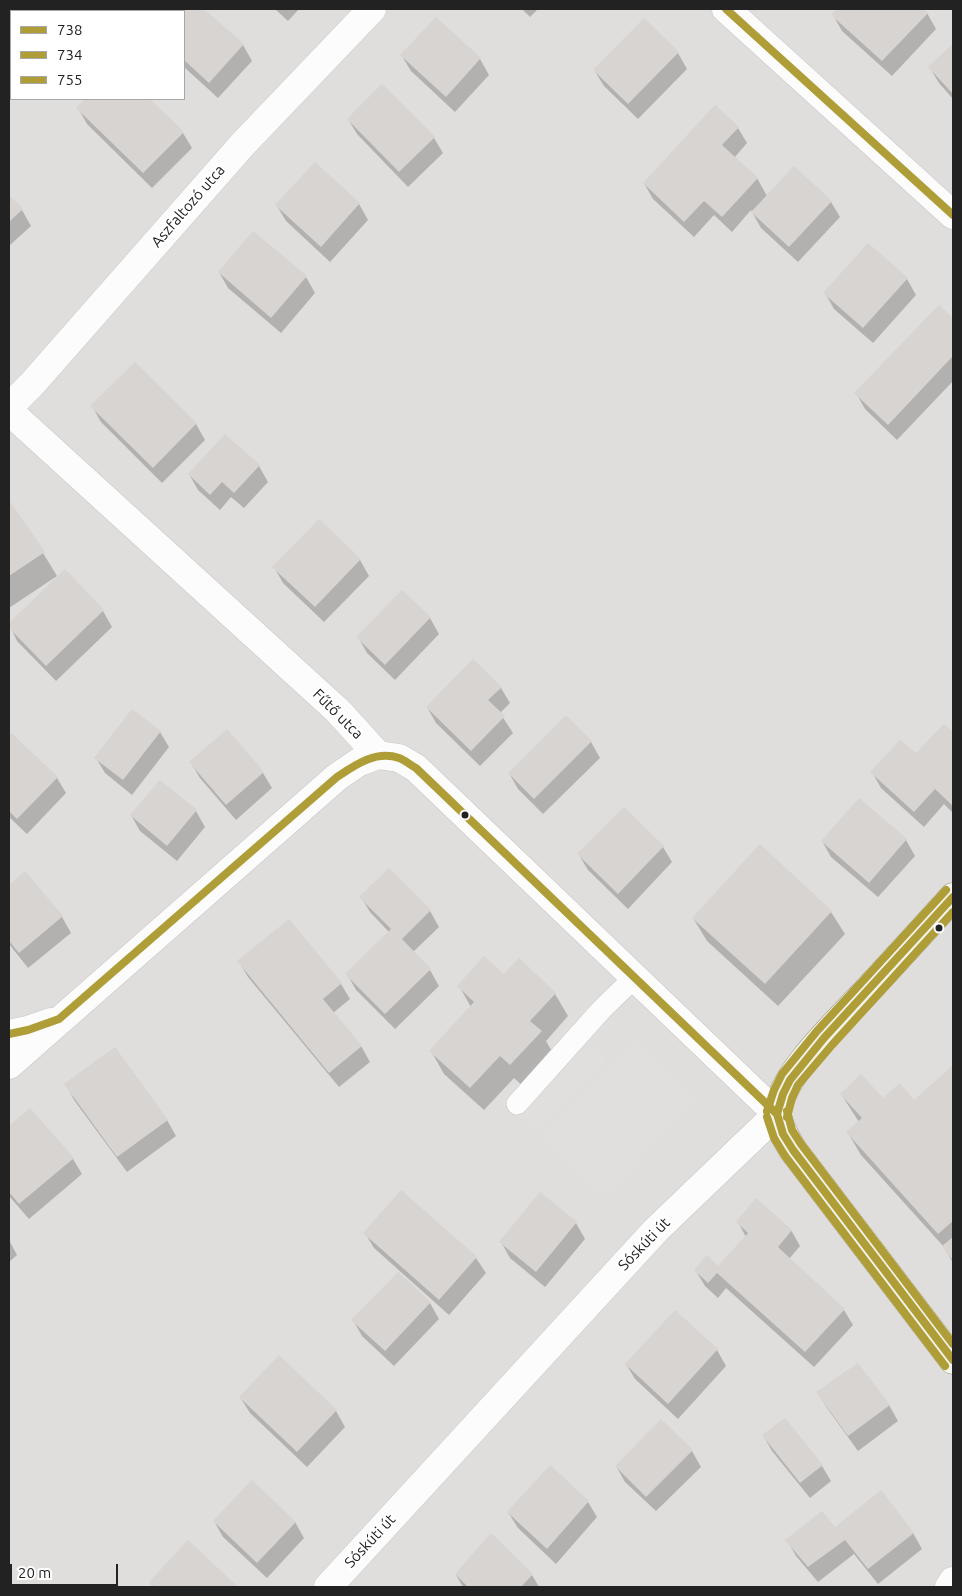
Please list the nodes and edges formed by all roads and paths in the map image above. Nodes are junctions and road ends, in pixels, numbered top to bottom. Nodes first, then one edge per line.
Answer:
1 (372, 9) edge
2 (726, 9) edge
3 (953, 215) edge
4 (9, 407) edge
5 (9, 411) edge
6 (378, 755) junction
7 (953, 897) edge
8 (634, 978) junction
9 (59, 1019) junction
10 (9, 1034) edge
11 (9, 1065) edge
12 (517, 1104) dead end
13 (777, 1114) junction
14 (953, 1360) edge
15 (953, 1581) edge
16 (328, 1587) edge
17 (948, 1587) edge

1 - 4 street, Aszfaltozó utca
2 - 3 street
5 - 6 street, Fűtő utca
6 - 8 street
6 - 9 street
7 - 13 street, Sóskúti út
8 - 12 lane
8 - 13 street
9 - 10 street
9 - 11 street
13 - 14 street
13 - 16 street, Sóskúti út
15 - 17 street

